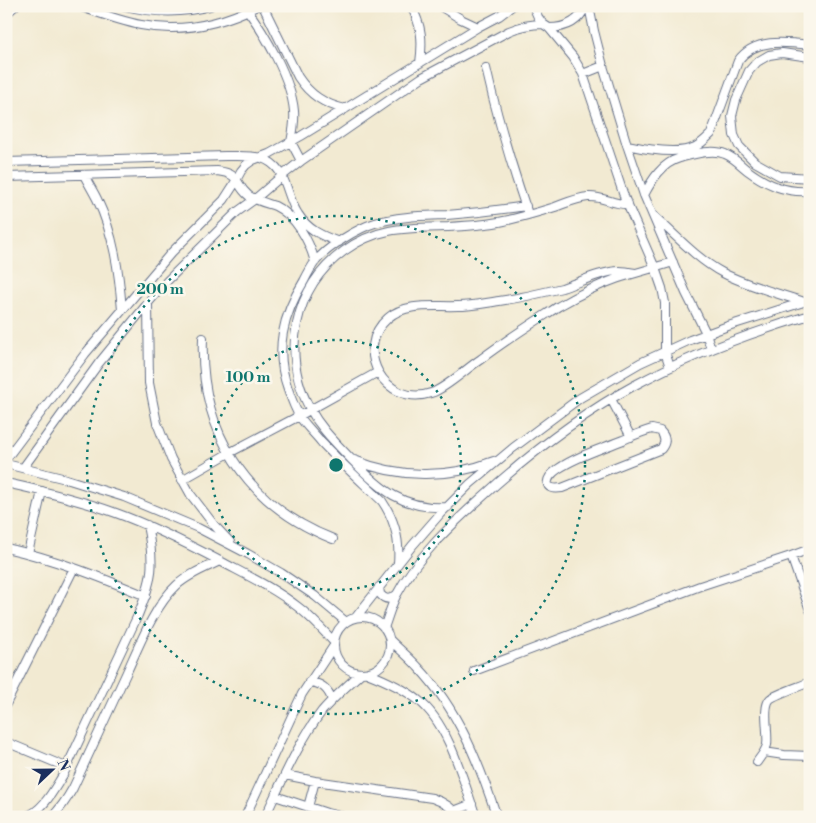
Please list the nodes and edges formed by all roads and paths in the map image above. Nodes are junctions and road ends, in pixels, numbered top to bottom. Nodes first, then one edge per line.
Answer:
1 (15, 6) edge
2 (79, 6) edge
3 (125, 6) edge
4 (210, 6) edge
5 (257, 6) edge
6 (263, 6) edge
7 (410, 6) edge
8 (440, 6) edge
9 (512, 6) edge
10 (533, 6) edge
11 (588, 6) edge
12 (246, 8) edge
13 (6, 14) edge
14 (546, 26) junction
15 (478, 27) junction
16 (810, 45) edge
17 (810, 56) edge
18 (420, 63) junction
19 (604, 66) junction
20 (486, 68) dead end
21 (583, 74) junction
22 (345, 109) junction
23 (291, 142) junction
24 (627, 145) junction
25 (739, 146) junction
26 (725, 154) junction
27 (260, 157) junction
28 (301, 161) junction
29 (6, 162) edge
30 (84, 175) junction
31 (282, 175) junction
32 (6, 177) edge
33 (237, 178) junction
34 (810, 178) edge
35 (810, 192) edge
36 (644, 195) junction
37 (255, 199) junction
38 (224, 200) junction
39 (628, 204) junction
40 (526, 206) junction
41 (237, 212) junction
42 (652, 214) junction
43 (529, 215) junction
44 (339, 242) junction
45 (315, 262) junction
46 (672, 262) junction
47 (655, 268) junction
48 (635, 273) junction
49 (807, 301) edge
50 (148, 303) junction
51 (122, 310) junction
52 (810, 315) edge
53 (706, 333) junction
54 (204, 338) dead end
55 (712, 349) junction
56 (665, 352) junction
57 (670, 367) junction
58 (378, 372) junction
59 (611, 399) junction
60 (310, 409) junction
61 (299, 416) junction
62 (630, 437) junction
63 (229, 453) junction
64 (350, 458) junction
65 (6, 459) edge
66 (500, 459) junction
67 (6, 464) edge
68 (23, 468) junction
69 (182, 480) junction
70 (6, 483) edge
71 (42, 491) junction
72 (448, 507) junction
73 (147, 525) junction
74 (333, 539) dead end
75 (6, 548) edge
76 (237, 548) junction
77 (810, 549) edge
78 (28, 553) junction
79 (791, 556) junction
80 (220, 561) junction
81 (398, 563) junction
82 (74, 568) junction
83 (379, 586) junction
84 (396, 595) junction
85 (146, 596) junction
86 (810, 610) edge
87 (356, 617) junction
88 (345, 621) junction
89 (384, 628) junction
90 (390, 640) junction
91 (333, 644) junction
92 (474, 671) dead end
93 (364, 673) junction
94 (309, 682) junction
95 (810, 682) edge
96 (332, 700) junction
97 (6, 704) edge
98 (6, 742) edge
99 (764, 752) junction
100 (810, 756) edge
101 (757, 762) dead end
102 (66, 767) junction
103 (285, 775) junction
104 (315, 781) junction
105 (275, 796) junction
106 (472, 804) junction
107 (40, 806) junction
108 (308, 807) junction
109 (457, 814) edge
110 (327, 815) edge
111 (27, 816) edge
112 (51, 817) edge
113 (245, 817) edge
114 (265, 817) edge
115 (344, 817) edge
116 (476, 817) edge
117 (497, 817) edge

1 - 13 street
2 - 12 street
3 - 4 street
5 - 12 street
6 - 22 street
7 - 18 street
8 - 15 street
9 - 15 street
10 - 14 street
11 - 14 street
11 - 19 street
12 - 23 street
14 - 21 street
14 - 28 street
15 - 18 street
16 - 24 street
17 - 25 street
18 - 22 street
19 - 21 street
19 - 24 street
20 - 40 street
21 - 39 street
22 - 23 street
23 - 27 street
23 - 28 street
24 - 36 street
25 - 26 street
25 - 34 street
26 - 35 street
26 - 36 street
27 - 29 street
27 - 31 street
27 - 33 street
28 - 31 street
30 - 32 street
30 - 33 street
30 - 51 street
31 - 37 street
31 - 44 street
33 - 37 street
33 - 38 street
36 - 42 street
37 - 41 street
37 - 45 street
38 - 41 street
38 - 51 street
39 - 43 street
39 - 47 street
40 - 43 street
40 - 44 street
41 - 50 street
42 - 46 street
42 - 49 street
43 - 60 street
44 - 45 street
45 - 61 street
46 - 47 street
46 - 53 street
47 - 48 street
47 - 56 street
48 - 58 street
48 - 58 street
49 - 53 street
50 - 68 street
50 - 69 street
51 - 65 street
52 - 55 street
53 - 55 street
53 - 56 street
54 - 63 street
55 - 57 street
56 - 57 street
56 - 66 street
57 - 59 street
58 - 60 street
59 - 62 street
59 - 84 street
60 - 61 street
60 - 64 street
61 - 63 street
61 - 81 street
62 - 62 street
63 - 69 street
63 - 74 street
64 - 66 street
64 - 72 street
66 - 72 street
67 - 68 street
68 - 76 street
69 - 76 street
70 - 71 street
71 - 73 street
71 - 78 street
72 - 81 street
73 - 80 street
73 - 85 street
75 - 78 street
76 - 88 street
77 - 79 street
78 - 82 street
79 - 86 street
79 - 92 street
80 - 91 street
80 - 112 street
81 - 83 street
82 - 85 street
82 - 97 street
83 - 84 street
83 - 87 street
84 - 89 street
85 - 102 street
87 - 88 street
87 - 89 street
88 - 91 street
89 - 90 street
90 - 93 street
90 - 117 street
91 - 93 street
91 - 94 street
93 - 96 street
93 - 106 street
94 - 96 street
94 - 113 street
95 - 99 street
96 - 103 street
98 - 102 street
99 - 100 street
99 - 101 street
102 - 107 street
103 - 104 street
103 - 105 street
104 - 108 street
104 - 109 street
105 - 108 street
105 - 114 street
106 - 109 street
106 - 116 street
107 - 111 street
107 - 112 street
108 - 110 street
110 - 115 street

